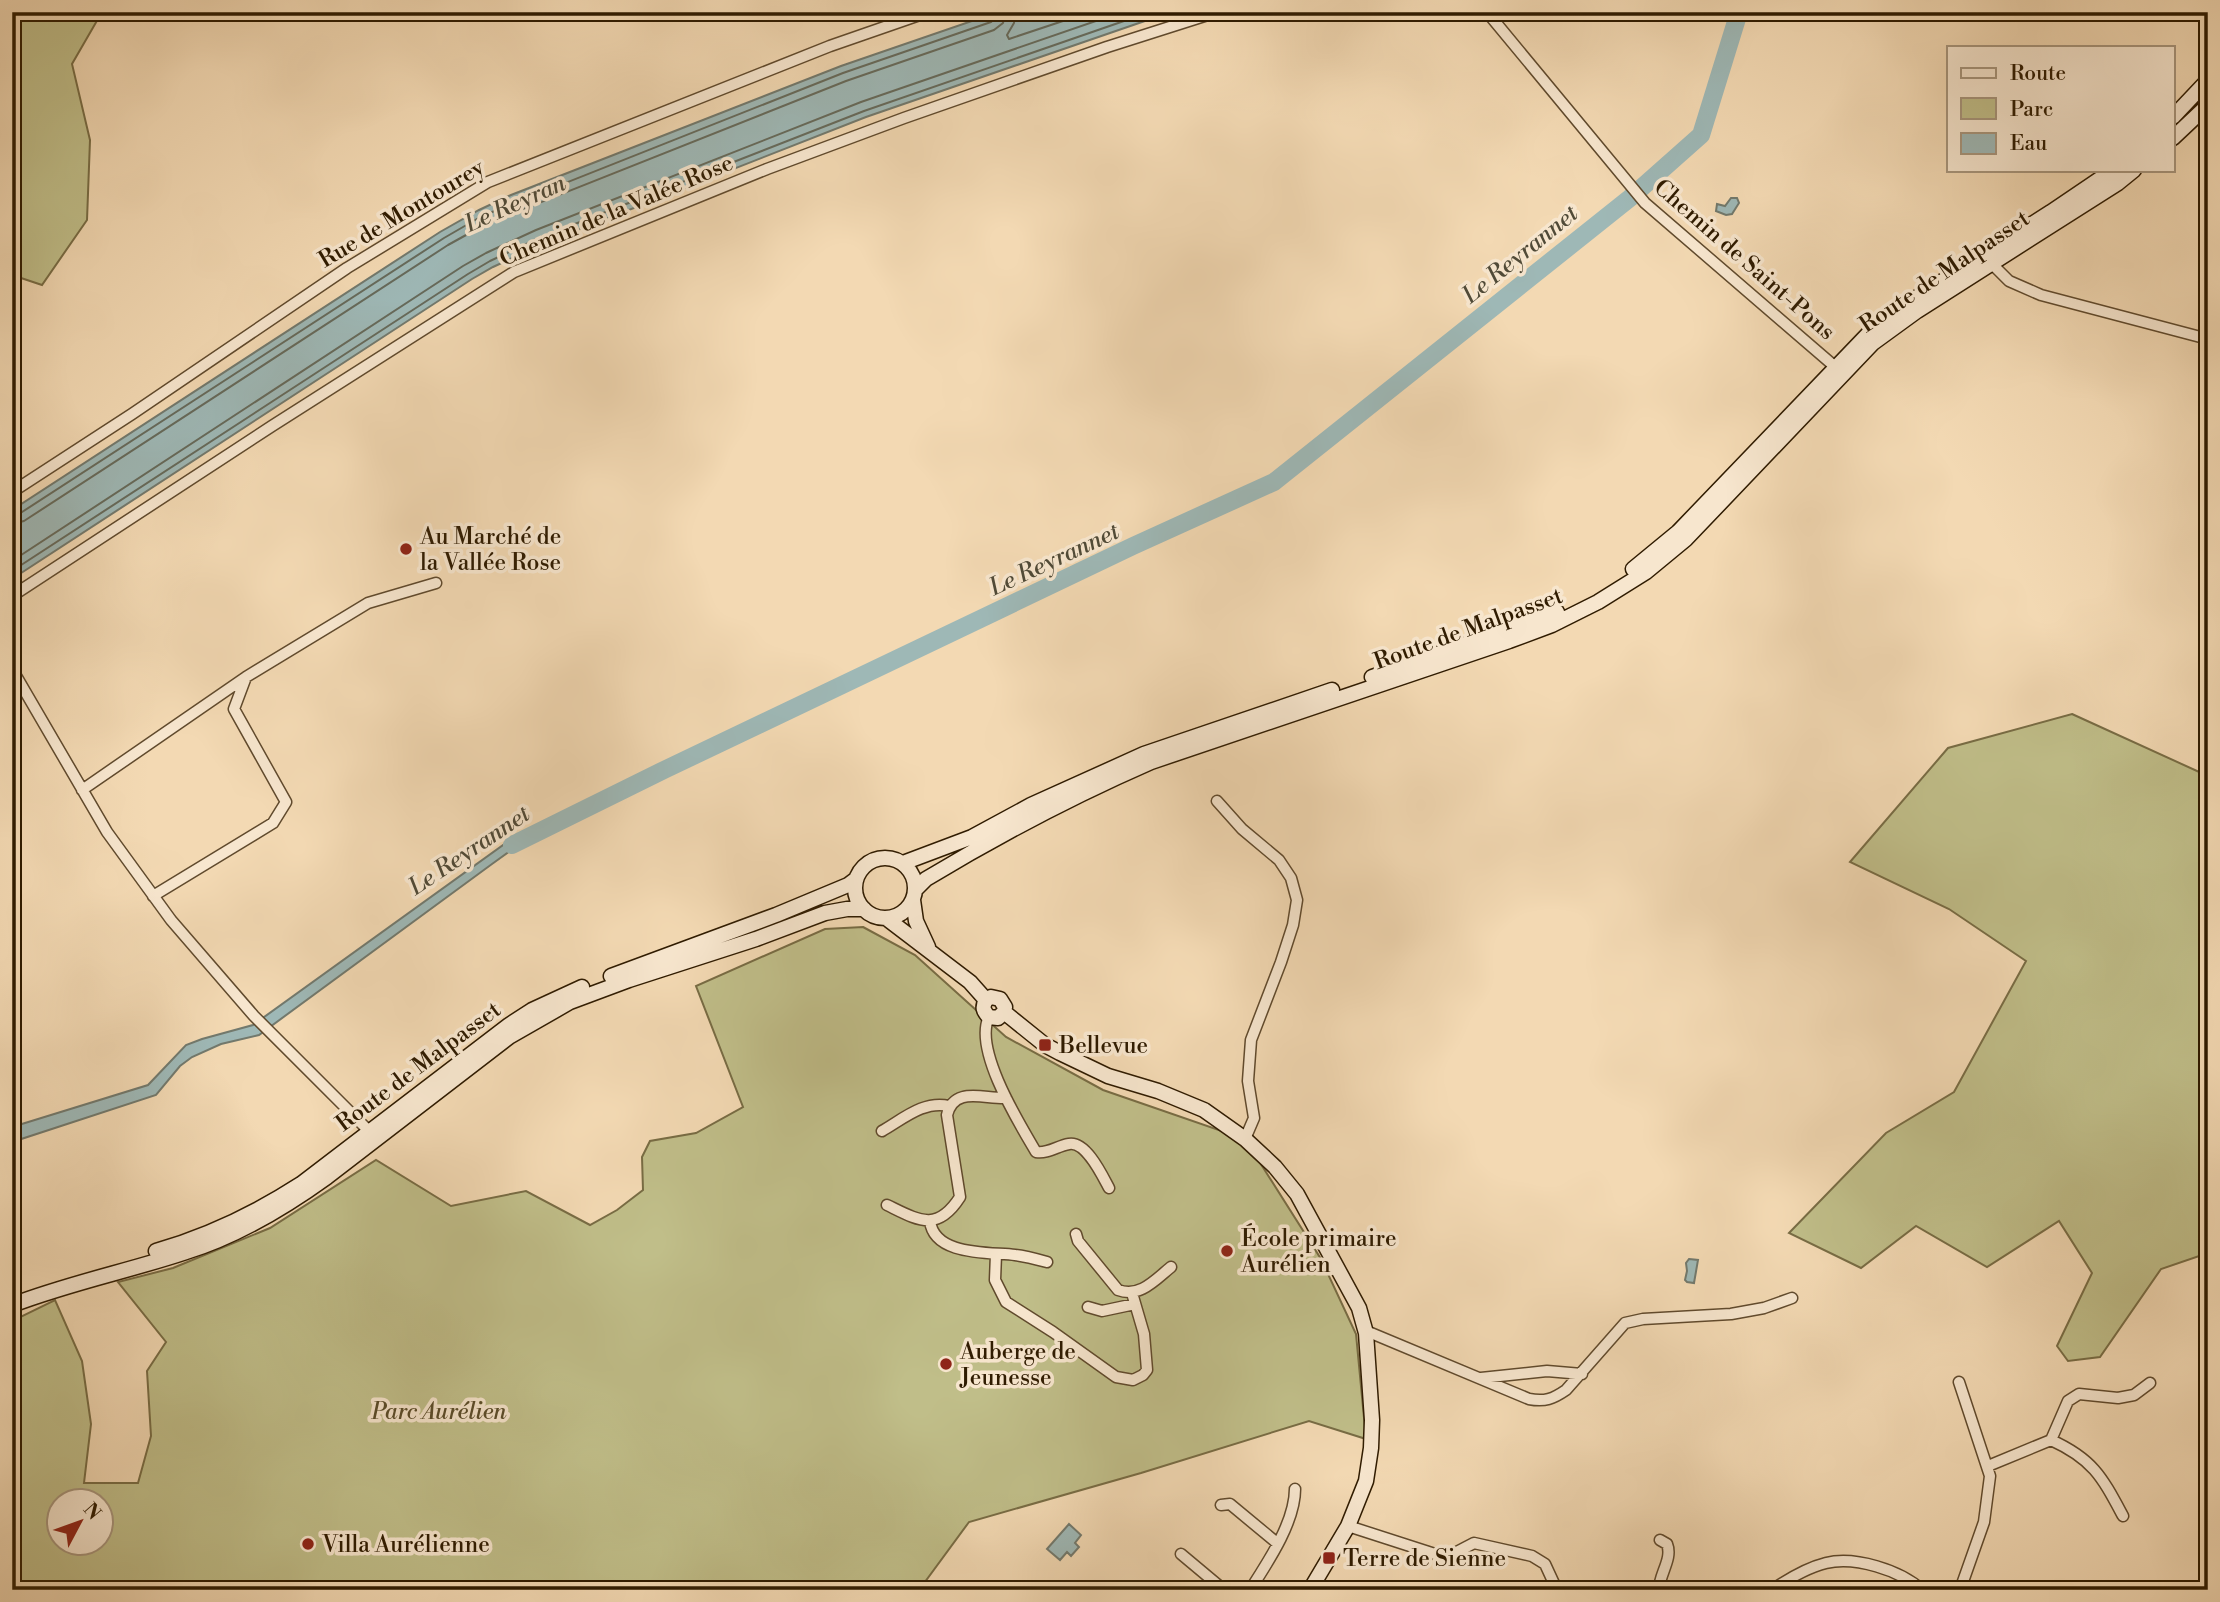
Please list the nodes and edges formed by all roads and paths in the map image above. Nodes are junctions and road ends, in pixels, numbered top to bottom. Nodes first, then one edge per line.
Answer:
1 (928, 12) edge
2 (1217, 12) edge
3 (1487, 12) edge
4 (2208, 80) edge
5 (2208, 105) edge
6 (2174, 116) edge
7 (2174, 137) edge
8 (2110, 172) edge
9 (2132, 172) edge
10 (1992, 264) junction
11 (2208, 339) edge
12 (1839, 370) junction
13 (12, 492) edge
14 (436, 583) dead end
15 (12, 596) edge
16 (12, 669) edge
17 (246, 677) junction
18 (82, 790) junction
19 (1217, 801) dead end
20 (903, 863) junction
21 (856, 879) junction
22 (914, 895) junction
23 (153, 896) junction
24 (864, 909) junction
25 (886, 918) junction
26 (933, 954) junction
27 (986, 1000) junction
28 (1004, 1012) junction
29 (989, 1017) junction
30 (1006, 1098) junction
31 (950, 1106) junction
32 (369, 1131) junction
33 (882, 1131) dead end
34 (1245, 1139) junction
35 (1109, 1188) dead end
36 (887, 1205) dead end
37 (930, 1221) junction
38 (1076, 1234) dead end
39 (996, 1254) junction
40 (1047, 1262) dead end
41 (1171, 1267) dead end
42 (97, 1272) junction
43 (12, 1295) edge
44 (1133, 1298) junction
45 (1792, 1298) dead end
46 (12, 1305) edge
47 (1088, 1307) dead end
48 (1366, 1333) junction
49 (1582, 1374) junction
50 (1480, 1378) junction
51 (1959, 1382) dead end
52 (2150, 1383) dead end
53 (2051, 1440) junction
54 (1988, 1465) junction
55 (1295, 1489) dead end
56 (1221, 1505) dead end
57 (2123, 1517) dead end
58 (1348, 1526) junction
59 (1660, 1540) dead end
60 (1277, 1543) junction
61 (1181, 1554) dead end
62 (1224, 1590) edge
63 (1250, 1590) edge
64 (1310, 1590) edge
65 (1557, 1590) edge
66 (1660, 1590) edge
67 (1772, 1590) edge
68 (1922, 1590) edge
69 (1960, 1590) edge

1 - 13 street, Rue de Montourey
2 - 15 street, Chemin de la Valée Rose
3 - 12 street, Chemin de Saint-Pons
4 - 6 main road
5 - 7 main road
8 - 12 main road, Route de Malpasset
9 - 10 main road, Route de Malpasset
10 - 11 street
10 - 12 main road, Route de Malpasset
12 - 20 main road, Route de Malpasset
12 - 22 main road, Route de Malpasset
14 - 17 street
16 - 18 street
17 - 18 street
17 - 23 street
18 - 23 street
19 - 34 street
20 - 21 main road
20 - 22 main road
21 - 24 main road
21 - 32 main road, Route de Malpasset
22 - 25 main road
22 - 26 main road
23 - 32 street
24 - 25 main road
24 - 42 main road, Route de Malpasset
25 - 26 main road
26 - 27 main road
27 - 28 main road
27 - 29 main road
28 - 29 main road
28 - 34 main road
29 - 30 street
30 - 31 street
30 - 35 street
31 - 33 street
31 - 37 street
32 - 42 main road, Route de Malpasset
34 - 48 main road
36 - 37 street
37 - 39 street
38 - 44 street
39 - 40 street
39 - 44 street
41 - 44 street
42 - 43 main road, Route de Malpasset
42 - 46 main road, Route de Malpasset
44 - 47 street
45 - 49 street
48 - 50 street
48 - 58 main road
49 - 50 street
49 - 50 street
51 - 54 street
52 - 53 street
53 - 54 street
53 - 57 street
54 - 69 street
55 - 60 street
56 - 60 street
58 - 64 main road
58 - 65 street
59 - 66 street
60 - 63 street
61 - 62 street
67 - 68 street

